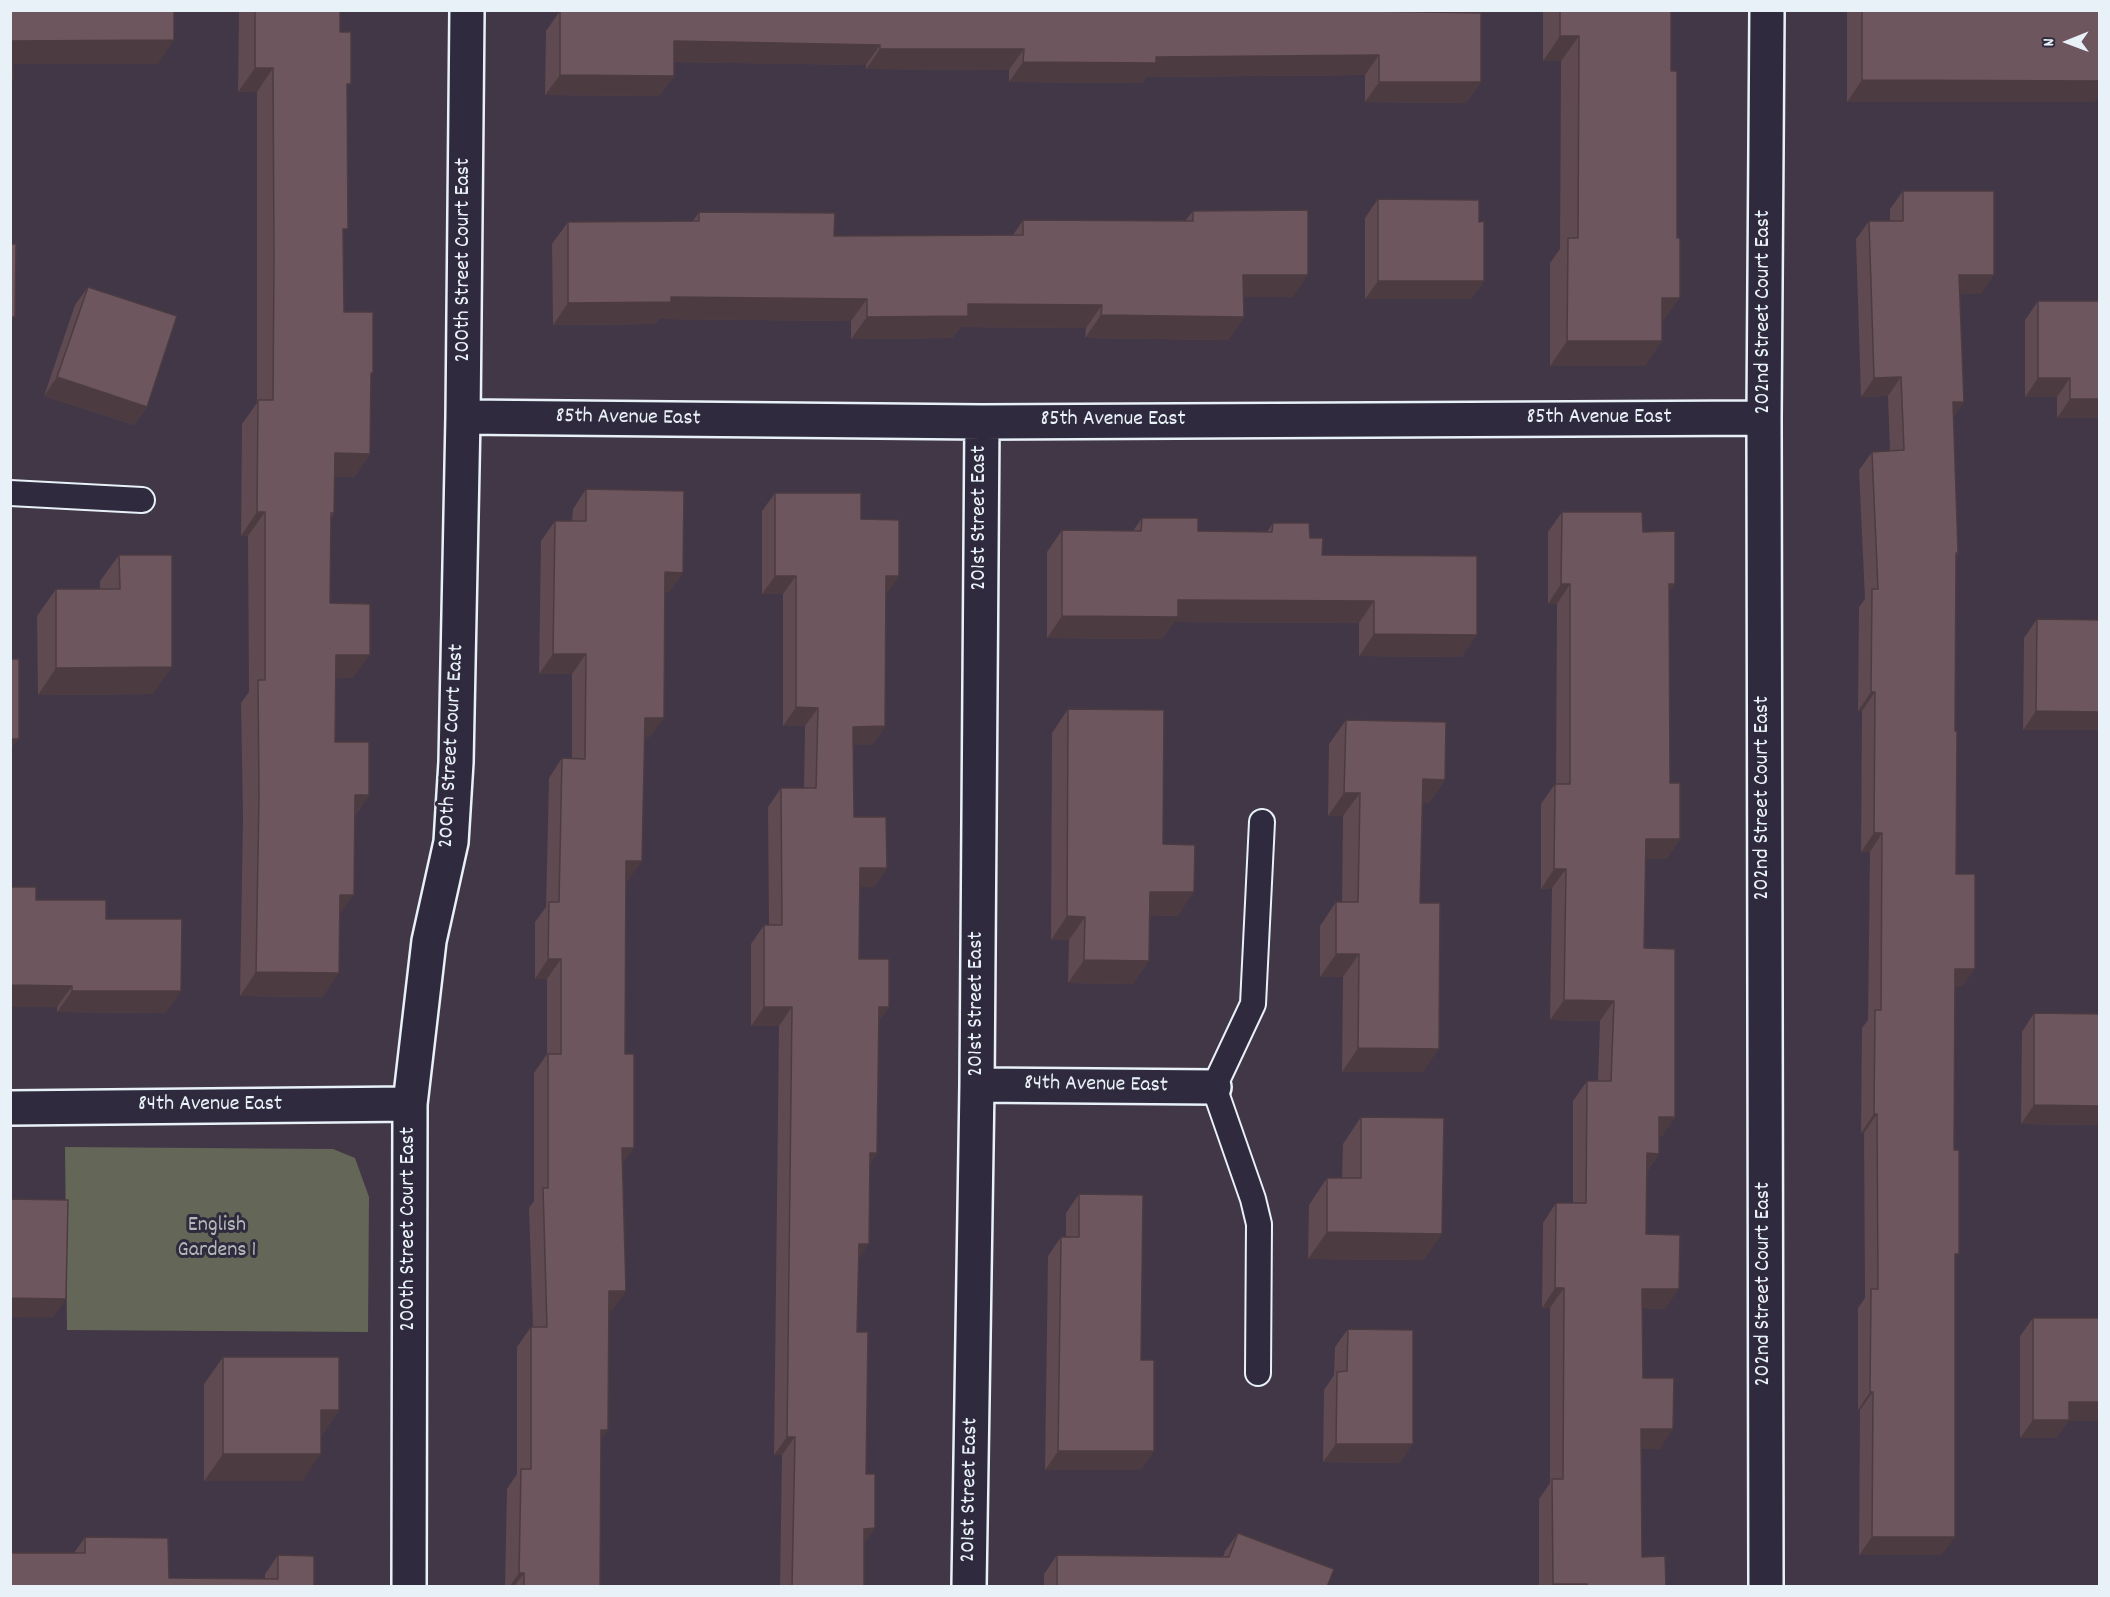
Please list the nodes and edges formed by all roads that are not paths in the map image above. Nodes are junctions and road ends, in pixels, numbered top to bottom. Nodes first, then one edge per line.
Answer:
1 (467, 10) edge
2 (1767, 10) edge
3 (463, 417) junction
4 (1764, 418) junction
5 (982, 422) junction
6 (10, 494) edge
7 (142, 500) dead end
8 (1262, 822) dead end
9 (977, 1085) junction
10 (1214, 1087) junction
11 (410, 1104) junction
12 (10, 1108) edge
13 (1258, 1373) dead end
14 (409, 1587) edge
15 (969, 1587) edge
16 (1766, 1587) edge

1 - 3 street, 200th Street Court East
2 - 4 street, 202nd Street Court East
3 - 5 street, 85th Avenue East
3 - 11 street, 200th Street Court East
4 - 5 street, 85th Avenue East
4 - 16 street, 202nd Street Court East
5 - 9 street, 201st Street East
6 - 7 lane
8 - 10 lane
9 - 10 street, 84th Avenue East
9 - 15 street, 201st Street East
10 - 13 lane
11 - 12 street, 84th Avenue East
11 - 14 street, 200th Street Court East

